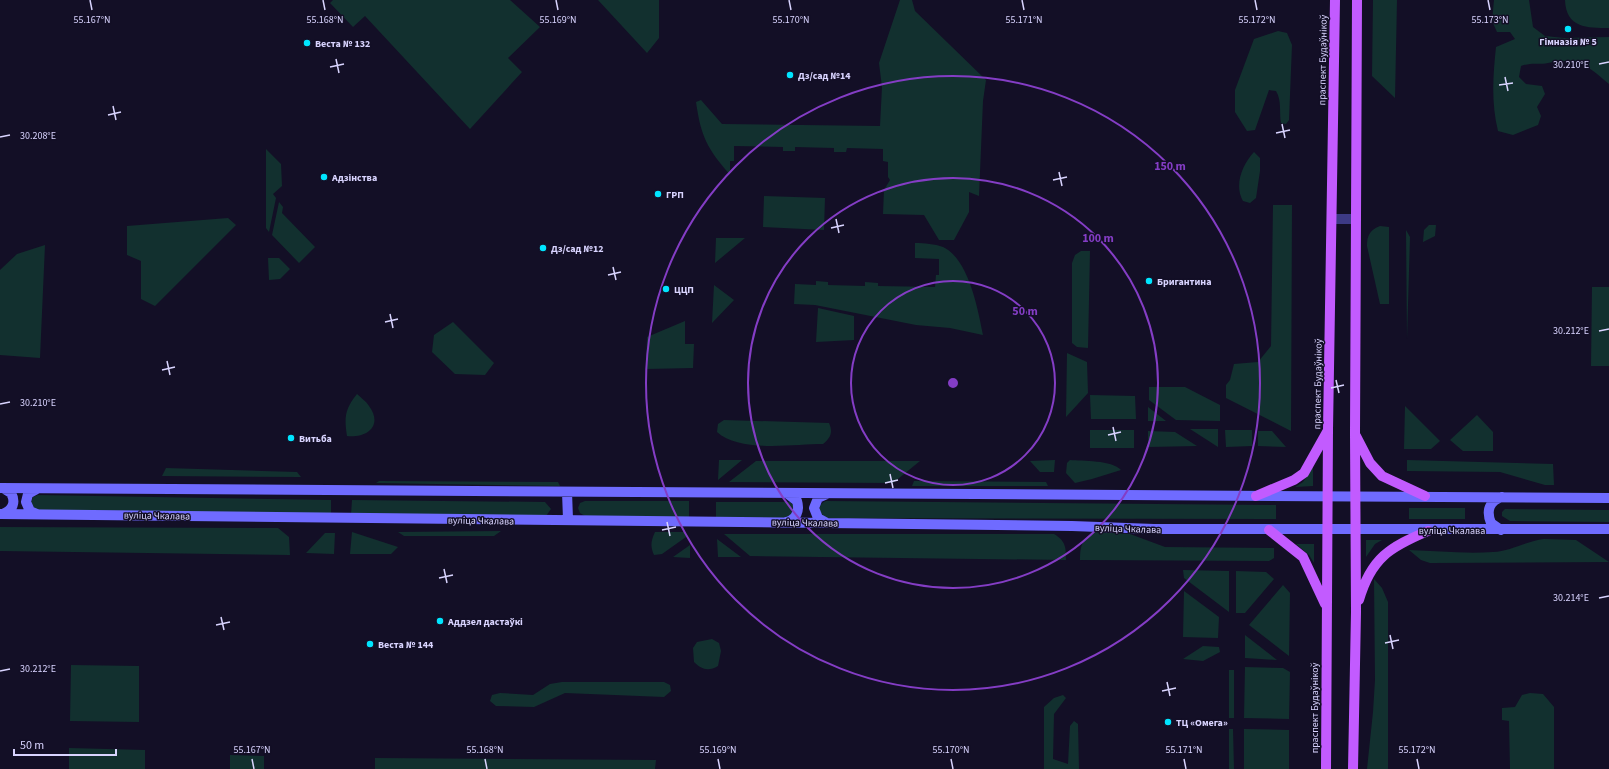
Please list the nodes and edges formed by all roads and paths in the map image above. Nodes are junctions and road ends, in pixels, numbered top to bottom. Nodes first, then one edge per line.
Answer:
1 (1335, 0) edge
2 (1357, 0) edge
3 (1332, 219) junction
4 (1356, 220) junction
5 (1328, 430) junction
6 (1355, 433) junction
7 (2, 488) edge
8 (40, 488) junction
9 (568, 492) junction
10 (788, 494) junction
11 (827, 494) junction
12 (1256, 496) junction
13 (1328, 496) junction
14 (1355, 496) junction
15 (1425, 496) junction
16 (1506, 497) junction
17 (1609, 498) edge
18 (2, 514) edge
19 (39, 514) junction
20 (568, 519) junction
21 (787, 522) junction
22 (827, 522) junction
23 (1609, 529) edge
24 (1269, 530) junction
25 (1327, 530) junction
26 (1356, 530) junction
27 (1506, 530) junction
28 (1428, 531) junction
29 (1327, 610) junction
30 (1356, 612) junction
31 (1326, 769) edge
32 (1353, 769) edge

1 - 3 main road, праспект Будаўнікоў
2 - 4 main road
3 - 4 street
3 - 5 main road, праспект Будаўнікоў
4 - 6 main road
5 - 12 main road
5 - 13 main road, праспект Будаўнікоў
6 - 14 main road
6 - 15 main road
7 - 8 main road
7 - 18 main road
8 - 9 main road
8 - 19 main road
9 - 10 main road
9 - 20 main road
10 - 11 main road
10 - 21 main road
11 - 12 main road
11 - 22 main road
12 - 13 main road
13 - 14 main road
13 - 25 main road, праспект Будаўнікоў
14 - 15 main road
14 - 26 main road
15 - 16 main road
16 - 17 main road
16 - 27 main road
18 - 19 main road, вуліца Чкалава
19 - 20 main road, вуліца Чкалава
20 - 21 main road, вуліца Чкалава
21 - 22 main road, вуліца Чкалава
22 - 24 main road, вуліца Чкалава
23 - 27 main road, вуліца Чкалава
24 - 25 main road, вуліца Чкалава
24 - 29 main road
25 - 26 main road, вуліца Чкалава
25 - 29 main road, праспект Будаўнікоў
26 - 28 main road, вуліца Чкалава
26 - 30 main road
27 - 28 main road, вуліца Чкалава
28 - 30 main road
29 - 31 main road, праспект Будаўнікоў
30 - 32 main road

